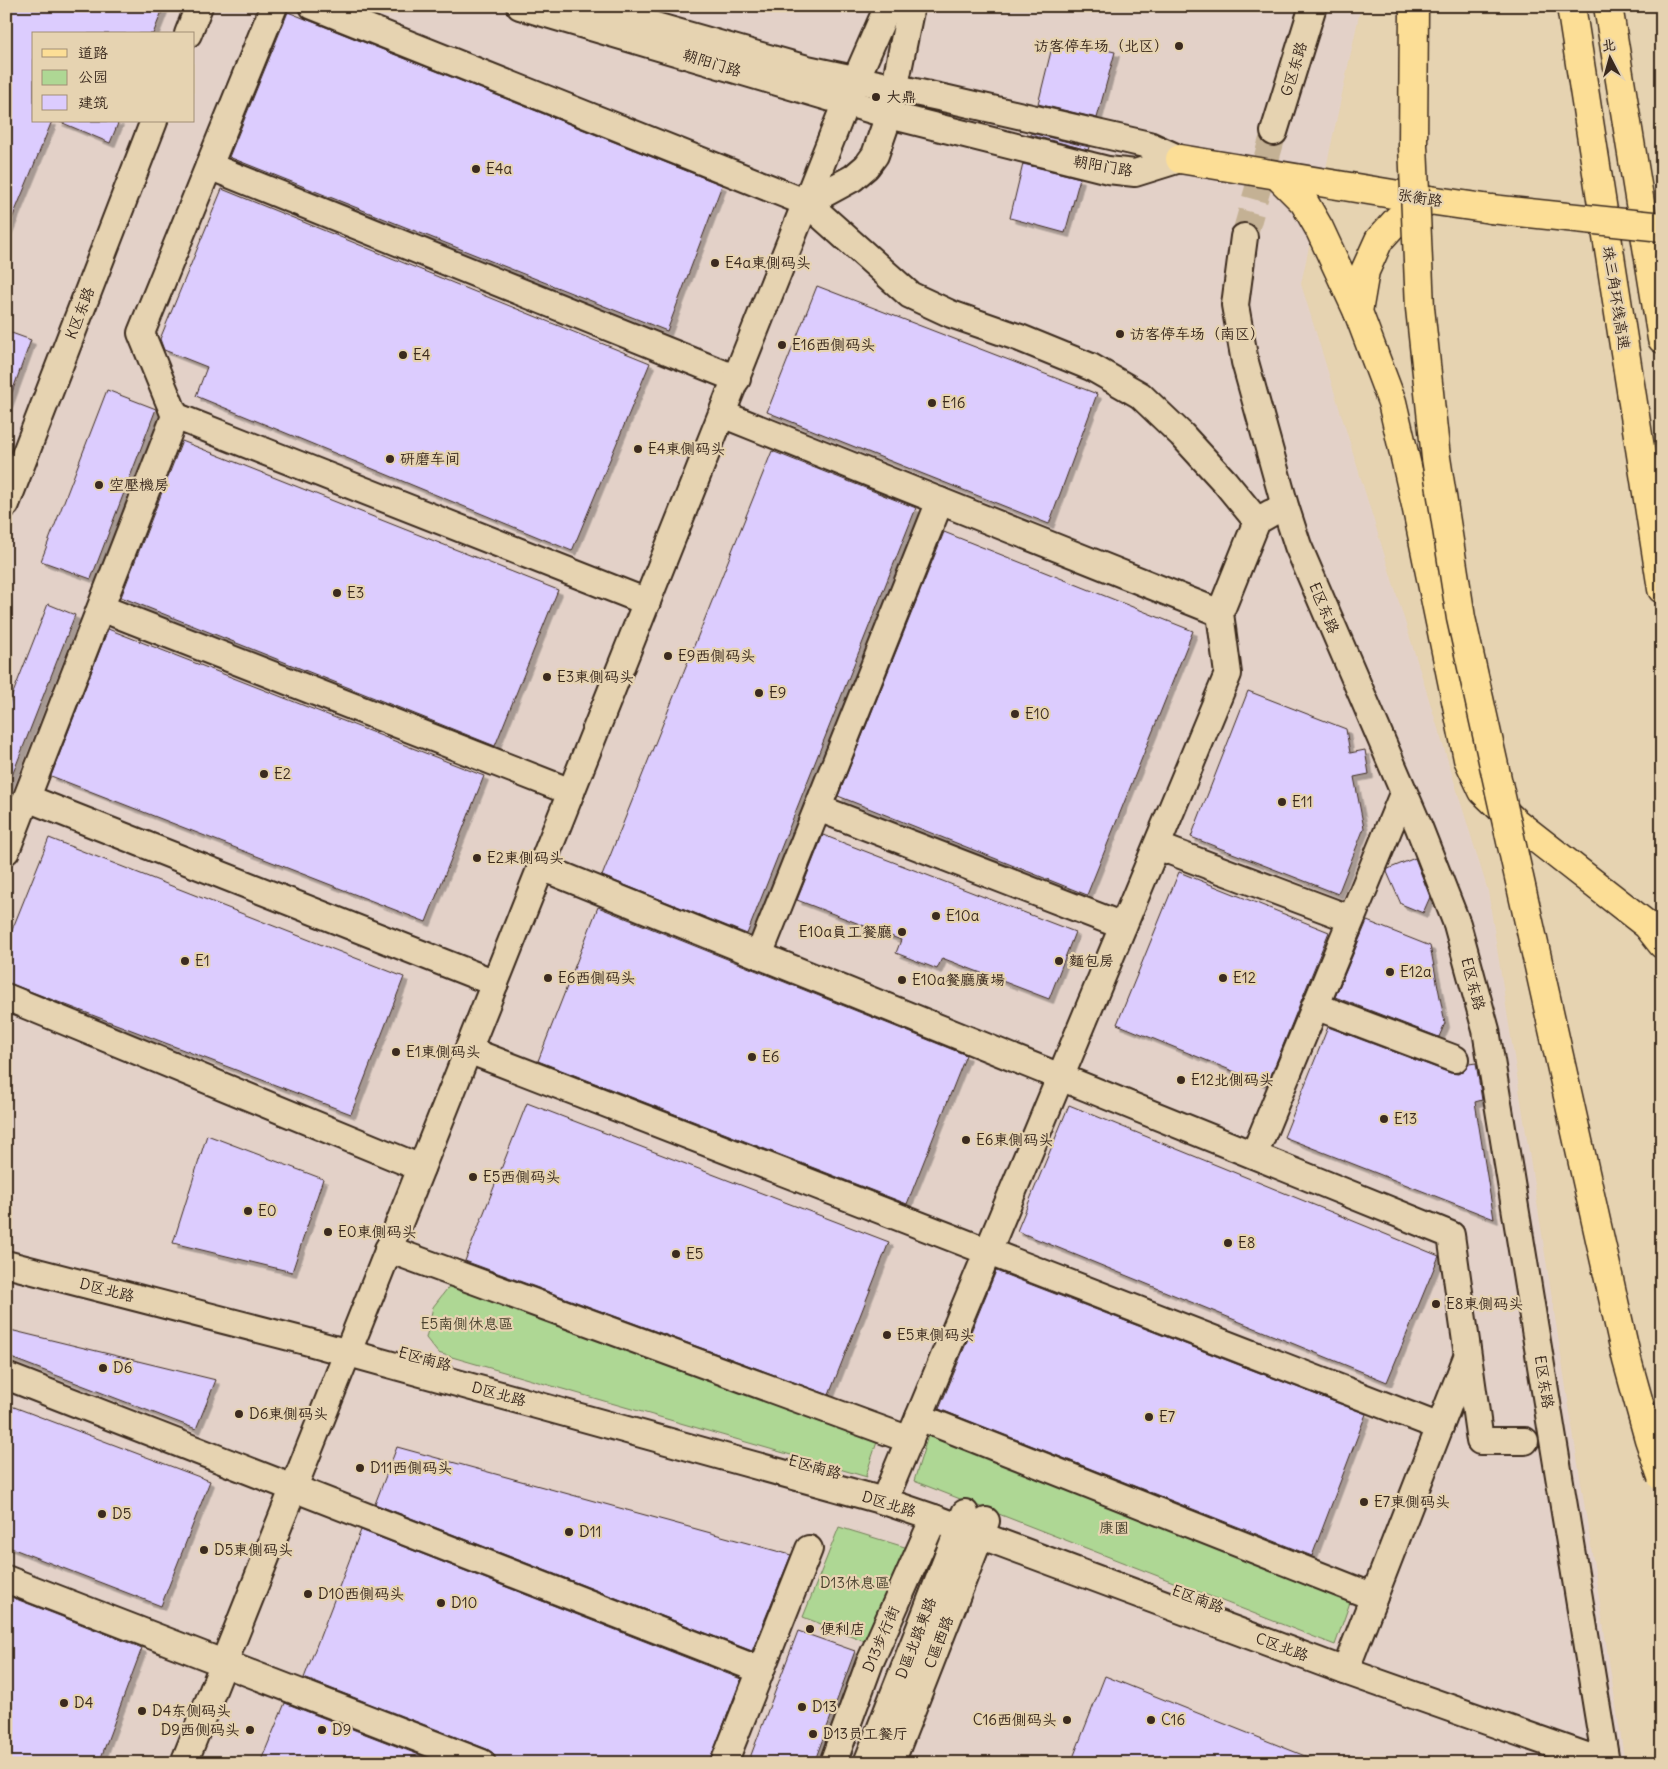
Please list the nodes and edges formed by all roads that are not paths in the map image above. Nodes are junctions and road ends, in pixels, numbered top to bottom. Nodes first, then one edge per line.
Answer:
1 (199, 6) edge
2 (274, 6) edge
3 (313, 6) edge
4 (520, 6) edge
5 (585, 6) edge
6 (888, 6) edge
7 (912, 6) edge
8 (1313, 6) edge
9 (1414, 6) edge
10 (1571, 6) edge
11 (1608, 6) edge
12 (189, 32) edge
13 (894, 87) junction
14 (851, 91) junction
15 (889, 115) junction
16 (154, 122) edge
17 (1274, 132) tunnel mouth
18 (1180, 159) junction
19 (209, 166) junction
20 (1278, 176) junction
21 (1429, 200) junction
22 (807, 203) junction
23 (1662, 226) edge
24 (1244, 237) tunnel mouth
25 (1358, 312) junction
26 (1662, 339) edge
27 (737, 379) junction
28 (722, 414) junction
29 (175, 416) junction
30 (940, 501) junction
31 (6, 504) edge
32 (1285, 506) junction
33 (1257, 521) junction
34 (1662, 589) edge
35 (647, 602) junction
36 (101, 608) junction
37 (1220, 612) junction
38 (571, 792) junction
39 (1404, 794) junction
40 (27, 798) junction
41 (818, 808) junction
42 (1157, 846) junction
43 (6, 851) edge
44 (541, 867) junction
45 (1352, 920) junction
46 (1123, 926) junction
47 (1662, 944) edge
48 (759, 955) junction
49 (495, 983) junction
50 (6, 997) edge
51 (1316, 1006) junction
52 (468, 1050) junction
53 (1455, 1059) dead end
54 (1060, 1077) junction
55 (1254, 1155) junction
56 (421, 1168) junction
57 (6, 1249) edge
58 (388, 1249) junction
59 (988, 1252) junction
60 (6, 1264) edge
61 (349, 1347) junction
62 (1467, 1357) junction
63 (6, 1376) edge
64 (1440, 1427) junction
65 (914, 1429) junction
66 (1524, 1441) dead end
67 (1662, 1477) edge
68 (293, 1487) junction
69 (887, 1494) junction
70 (934, 1518) junction
71 (972, 1524) junction
72 (809, 1549) dead end
73 (6, 1579) edge
74 (1374, 1597) junction
75 (224, 1663) junction
76 (1348, 1663) junction
77 (760, 1670) junction
78 (1606, 1758) edge
79 (184, 1763) edge
80 (482, 1763) edge
81 (724, 1763) edge
82 (833, 1763) edge
83 (867, 1763) edge
84 (891, 1763) edge

1 - 12 street
2 - 19 street
3 - 22 street
4 - 14 street, 朝阳门路
5 - 14 street, 朝阳门路
6 - 14 street
7 - 13 street
8 - 17 street, G区东路
9 - 67 main road, bridge
10 - 34 main road, 珠三角环线高速
11 - 26 main road
13 - 14 street, 朝阳门路
13 - 15 street
13 - 18 street, 朝阳门路
14 - 15 street, 朝阳门路
14 - 22 street
15 - 18 street, 朝阳门路
15 - 22 street
16 - 31 street, K区东路
18 - 20 main road, 张衡路
19 - 27 street
19 - 29 street
20 - 21 main road, 张衡路
20 - 25 main road
21 - 23 main road, 张衡路, bridge
21 - 25 main road
22 - 27 street
22 - 33 street
24 - 32 street, E区东路
25 - 47 main road
27 - 28 street
28 - 30 street
28 - 35 street
29 - 35 street
29 - 36 street
30 - 37 street
30 - 41 street
32 - 33 street
32 - 39 street, E区东路
33 - 37 street
35 - 38 street
36 - 38 street
36 - 40 street
37 - 42 street
38 - 44 street
39 - 45 street
39 - 78 street, E区东路
40 - 43 street
40 - 49 street
41 - 46 street
41 - 48 street
42 - 45 street
42 - 46 street
44 - 48 street
44 - 49 street
45 - 51 street
46 - 54 street
48 - 54 street
49 - 52 street
50 - 56 street
51 - 53 street
51 - 55 street
52 - 56 street
52 - 59 street
54 - 55 street
54 - 59 street
55 - 62 street
56 - 58 street
57 - 61 street, E区南路
58 - 61 street
58 - 65 street
59 - 64 street
59 - 65 street
60 - 61 street, D区北路
61 - 68 street
61 - 69 street, E区南路
62 - 64 street
62 - 66 street
63 - 68 street
64 - 74 street
65 - 69 street
65 - 74 street
68 - 75 street
68 - 77 street
69 - 70 street, D区北路
69 - 71 street, E区南路
70 - 71 street, D区北路
70 - 82 street, D13步行街
71 - 76 street, C区北路
71 - 83 street, D區北路東路
71 - 84 street, C區西路
72 - 77 street
73 - 75 street
74 - 76 street
75 - 79 street
75 - 80 street
76 - 78 street
77 - 81 street

